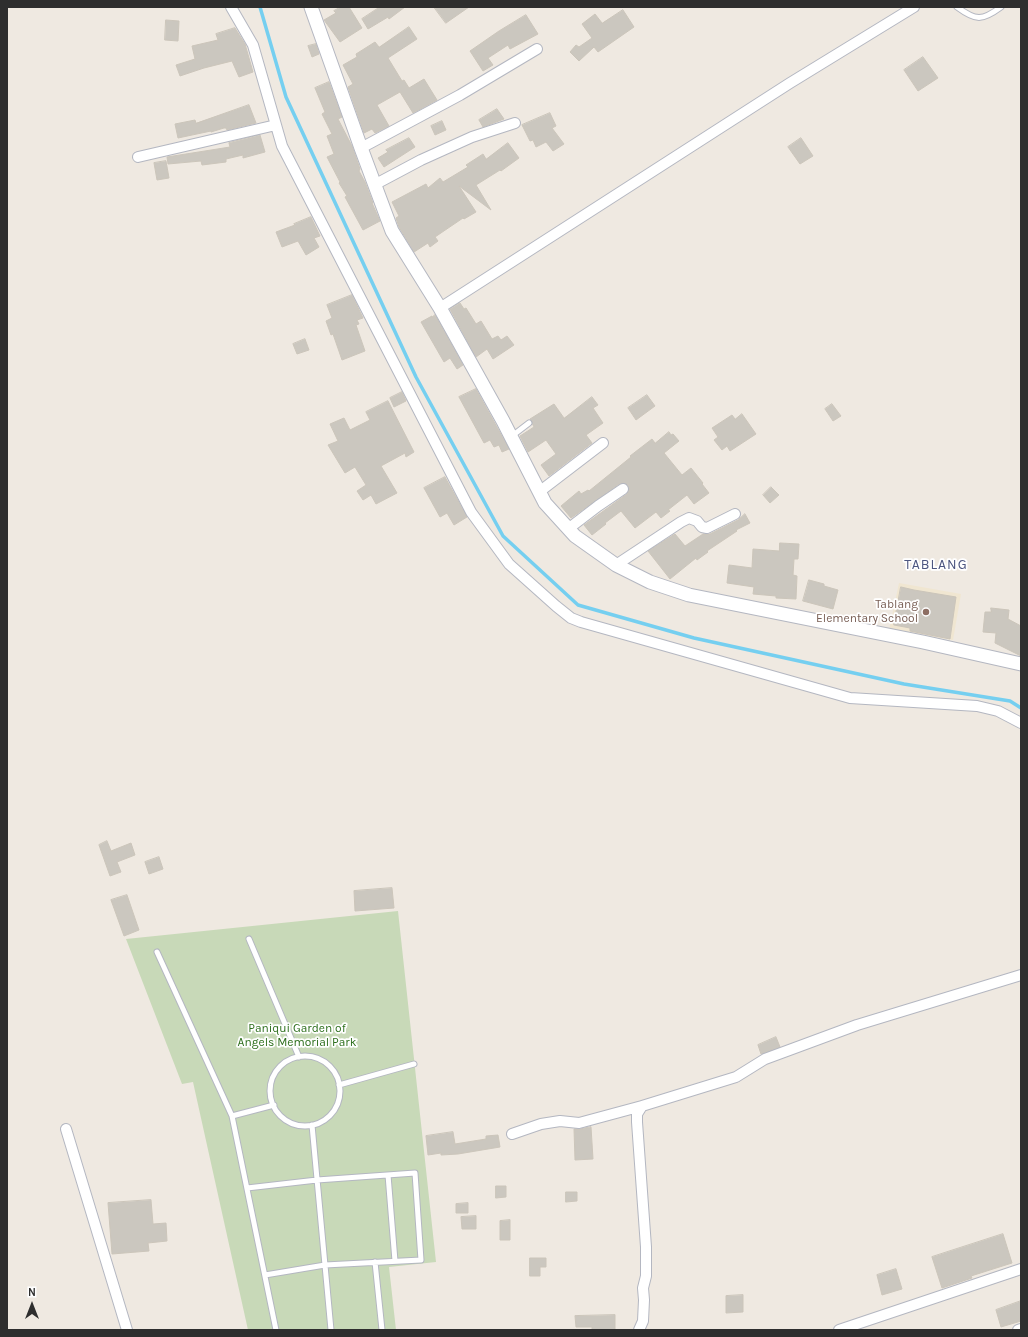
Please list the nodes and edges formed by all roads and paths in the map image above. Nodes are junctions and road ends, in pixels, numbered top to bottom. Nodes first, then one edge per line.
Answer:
1 (231, 7) edge
2 (311, 7) edge
3 (914, 7) edge
4 (957, 7) edge
5 (1001, 7) edge
6 (537, 49) dead end
7 (515, 123) dead end
8 (276, 125) junction
9 (360, 148) junction
10 (138, 158) dead end
11 (374, 184) junction
12 (440, 308) junction
13 (529, 423) dead end
14 (511, 436) junction
15 (603, 444) dead end
16 (623, 489) dead end
17 (539, 492) junction
18 (735, 514) dead end
19 (568, 529) junction
20 (616, 565) junction
21 (1021, 664) edge
22 (1021, 723) edge
23 (248, 939) dead end
24 (157, 952) dead end
25 (1021, 974) edge
26 (299, 1057) junction
27 (414, 1064) dead end
28 (340, 1085) junction
29 (274, 1105) junction
30 (642, 1106) junction
31 (628, 1110) junction
32 (232, 1116) junction
33 (637, 1118) junction
34 (312, 1125) junction
35 (66, 1129) dead end
36 (512, 1134) dead end
37 (388, 1175) junction
38 (317, 1180) junction
39 (247, 1188) junction
40 (395, 1261) junction
41 (375, 1262) junction
42 (325, 1265) junction
43 (1021, 1269) edge
44 (265, 1275) junction
45 (1021, 1329) edge
46 (127, 1330) edge
47 (276, 1330) edge
48 (331, 1330) edge
49 (382, 1330) edge
50 (639, 1330) edge
51 (839, 1330) edge
52 (1018, 1330) edge

1 - 8 street
2 - 9 street
3 - 12 street
4 - 5 lane
6 - 9 street
7 - 11 street
8 - 10 street
8 - 22 street
9 - 11 street
11 - 12 street
12 - 14 street
13 - 14 lane
14 - 17 street
15 - 17 street
16 - 19 street
17 - 19 street
18 - 20 street
19 - 20 street
20 - 21 street
23 - 26 lane
24 - 32 lane
25 - 30 street
26 - 28 lane
26 - 29 lane
27 - 28 lane
28 - 34 lane
29 - 32 lane
29 - 34 lane
30 - 31 street
30 - 33 street
31 - 33 street
31 - 36 street
32 - 39 lane
33 - 50 street
34 - 38 lane
35 - 46 street
37 - 38 lane
37 - 40 lane
37 - 40 lane
38 - 39 lane
38 - 42 lane
39 - 44 lane
40 - 41 lane
41 - 42 lane
41 - 49 lane
42 - 44 lane
42 - 48 lane
43 - 51 street
44 - 47 lane
45 - 52 street

